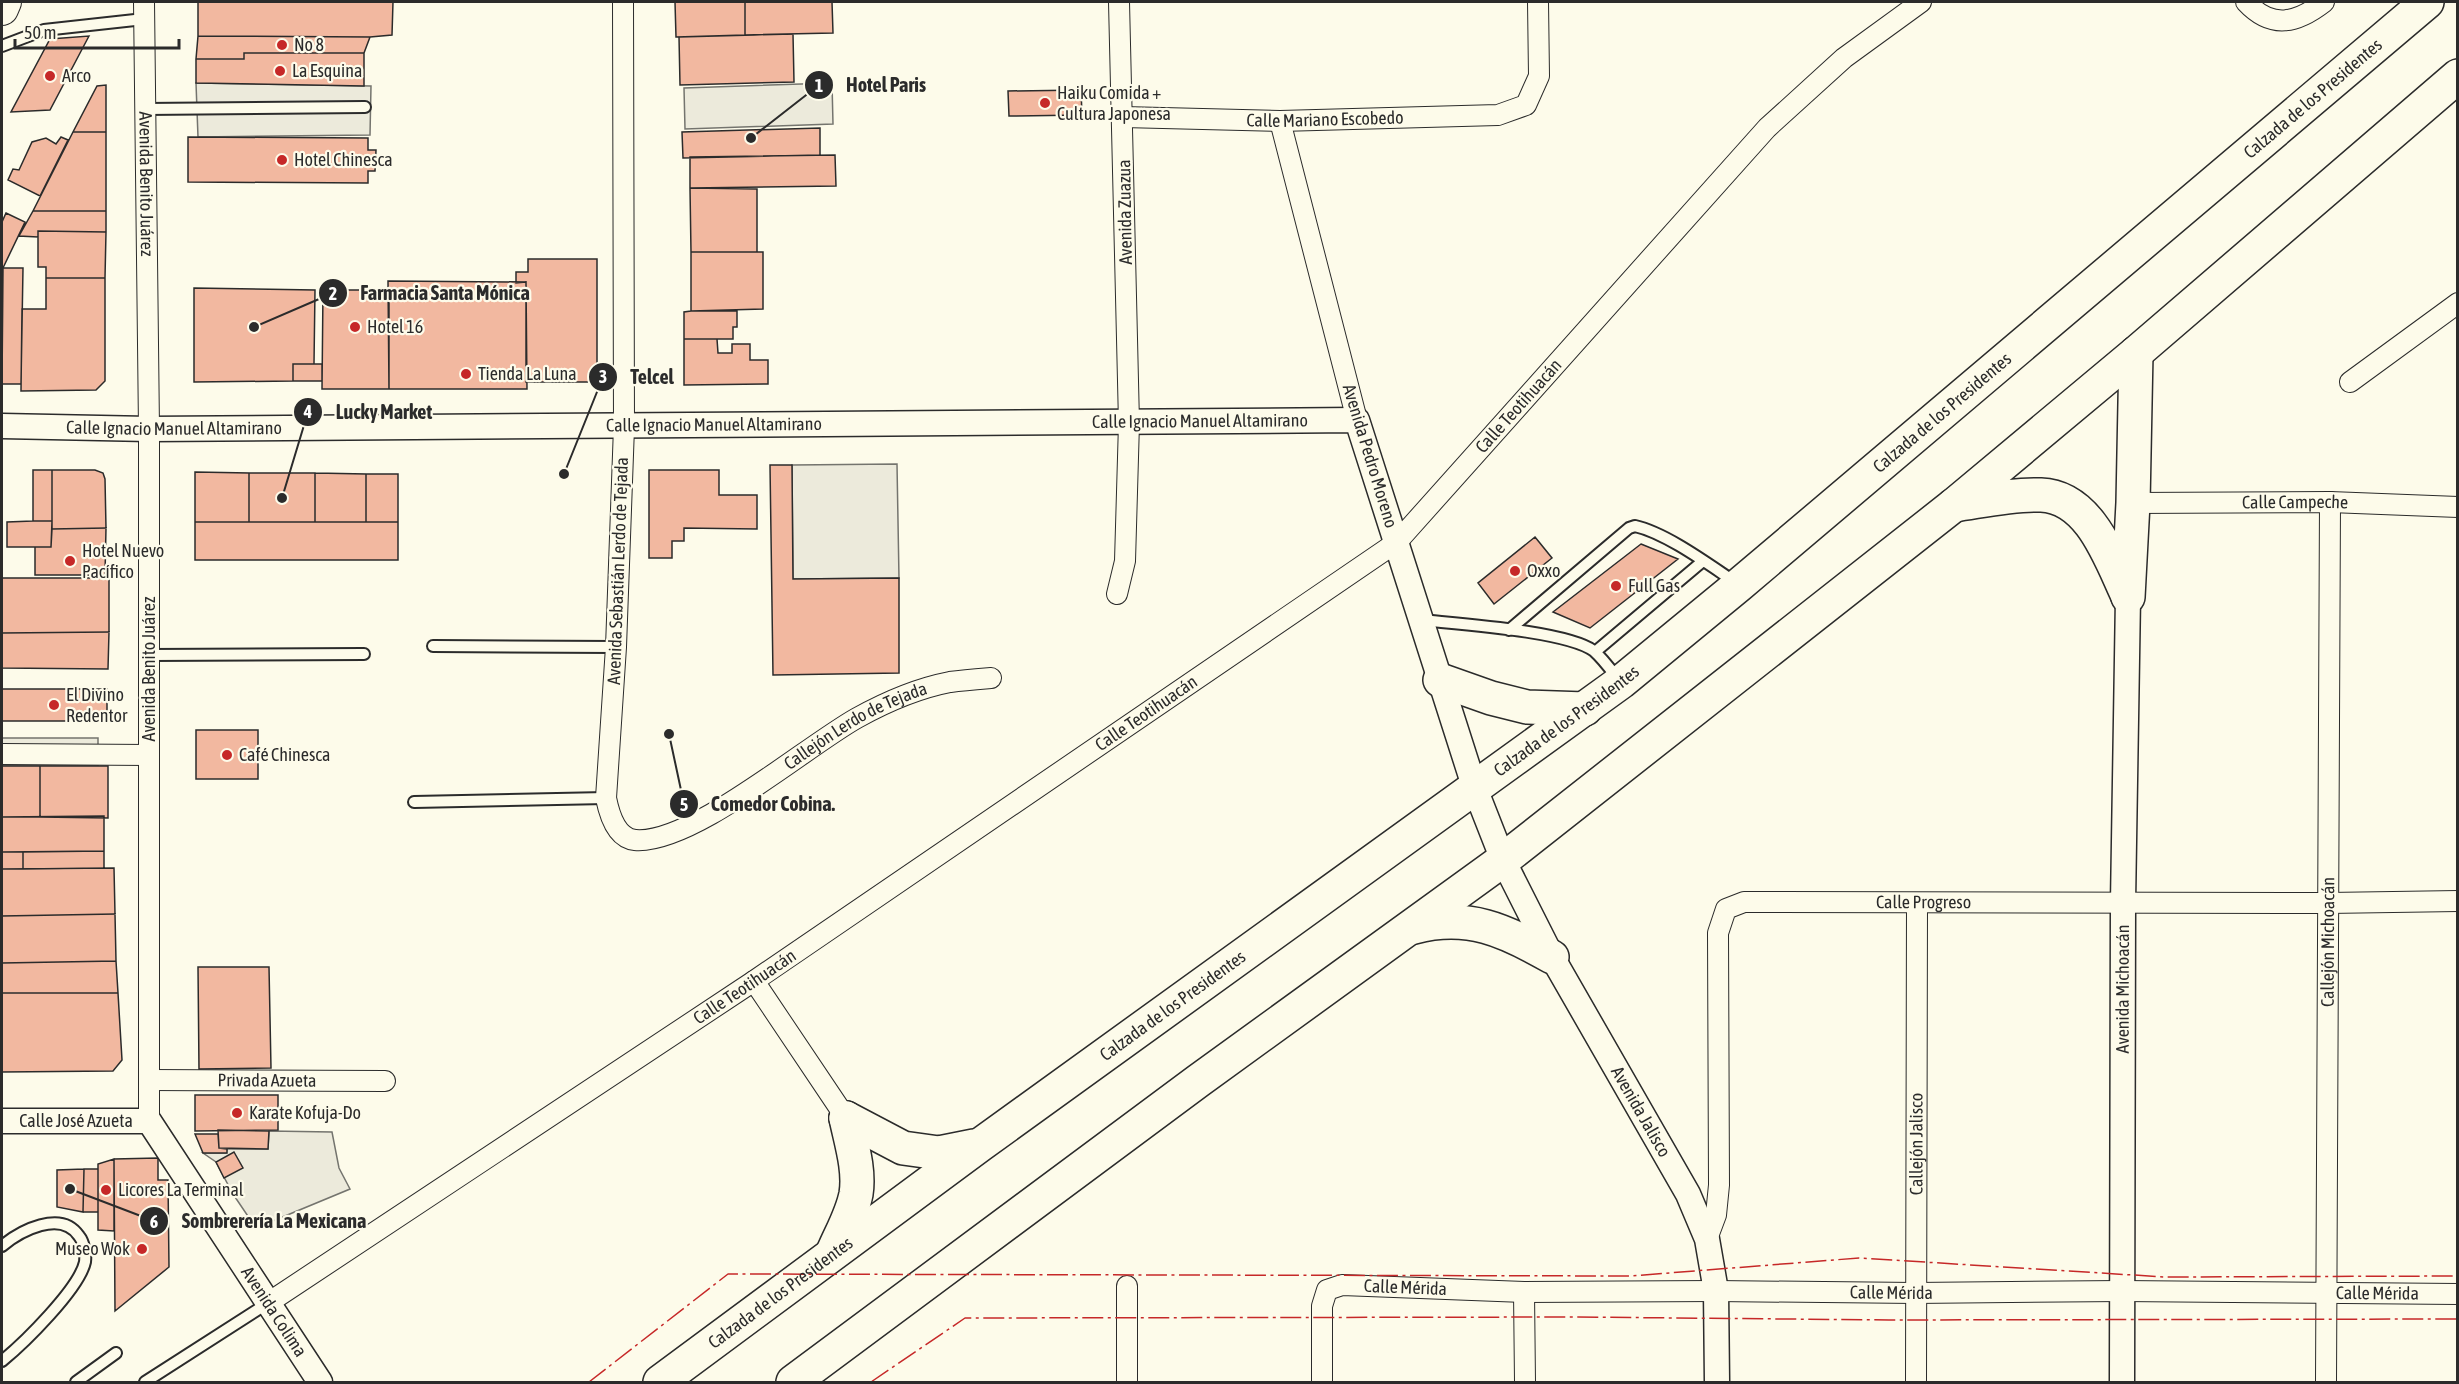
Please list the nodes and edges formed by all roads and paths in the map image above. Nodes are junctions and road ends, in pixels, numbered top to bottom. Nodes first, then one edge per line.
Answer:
1 (6, 2) edge
2 (623, 2) edge
3 (1119, 2) edge
4 (1538, 2) edge
5 (1921, 2) edge
6 (2246, 2) edge
7 (2324, 2) edge
8 (2427, 2) edge
9 (2, 9) edge
10 (144, 10) edge
11 (2, 46) edge
12 (2457, 76) edge
13 (365, 107) dead end
14 (145, 109) junction
15 (1123, 117) junction
16 (1280, 121) junction
17 (2457, 303) edge
18 (2136, 353) junction
19 (2350, 382) dead end
20 (1357, 420) junction
21 (1129, 423) junction
22 (2, 426) edge
23 (624, 427) junction
24 (148, 429) junction
25 (2330, 502) junction
26 (2133, 503) junction
27 (1954, 505) junction
28 (2457, 507) edge
29 (1396, 542) junction
30 (1703, 561) junction
31 (1739, 585) junction
32 (1117, 594) dead end
33 (2128, 597) junction
34 (1421, 620) junction
35 (1509, 630) junction
36 (433, 646) dead end
37 (616, 647) junction
38 (1595, 652) junction
39 (364, 654) dead end
40 (148, 655) junction
41 (991, 678) dead end
42 (1440, 680) junction
43 (1621, 682) junction
44 (1585, 709) junction
45 (2, 754) edge
46 (148, 755) junction
47 (1474, 786) junction
48 (414, 802) dead end
49 (608, 806) junction
50 (1503, 860) junction
51 (2457, 901) edge
52 (2122, 903) junction
53 (2328, 903) junction
54 (1917, 904) junction
55 (1409, 928) junction
56 (1552, 957) junction
57 (754, 981) junction
58 (149, 1080) junction
59 (385, 1081) dead end
60 (846, 1118) junction
61 (2, 1121) edge
62 (149, 1121) junction
63 (980, 1145) junction
64 (1707, 1239) junction
65 (2, 1246) edge
66 (831, 1256) junction
67 (1127, 1286) dead end
68 (1716, 1291) junction
69 (2122, 1291) junction
70 (1524, 1292) junction
71 (2325, 1292) junction
72 (1915, 1293) junction
73 (2457, 1294) edge
74 (268, 1303) junction
75 (116, 1353) dead end
76 (2, 1361) edge
77 (76, 1383) edge
78 (145, 1383) edge
79 (321, 1383) edge
80 (660, 1383) edge
81 (793, 1383) edge
82 (1127, 1383) edge
83 (1323, 1383) edge
84 (1525, 1383) edge
85 (1717, 1383) edge
86 (1916, 1383) edge
87 (2122, 1383) edge
88 (2325, 1383) edge

1 - 9 main road
2 - 23 street, Avenida Sebastián Lerdo de Tejada
3 - 15 street, Avenida Zuazua
4 - 16 street, Calle Mariano Escobedo
5 - 29 street, Calle Teotihuacán
6 - 7 street
8 - 31 highway, Calzada de los Presidentes
10 - 11 lane
10 - 14 street, Avenida Benito Juárez
12 - 18 highway
13 - 14 lane
14 - 24 street, Avenida Benito Juárez
15 - 16 street, Calle Mariano Escobedo
15 - 21 street, Avenida Zuazua
16 - 20 street, Avenida Pedro Moreno
17 - 19 street
18 - 26 highway
18 - 27 highway
20 - 21 street, Calle Ignacio Manuel Altamirano
20 - 29 street, Avenida Pedro Moreno
21 - 23 street, Calle Ignacio Manuel Altamirano
21 - 32 street
22 - 24 street, Calle Ignacio Manuel Altamirano
23 - 24 street, Calle Ignacio Manuel Altamirano
23 - 37 street, Avenida Sebastián Lerdo de Tejada
24 - 40 street, Avenida Benito Juárez
25 - 26 street, Calle Campeche
25 - 28 street, Calle Campeche
25 - 53 street, Callejón Michoacán
26 - 33 highway
27 - 33 highway
27 - 50 highway
29 - 34 street, Avenida Pedro Moreno
29 - 57 street, Calle Teotihuacán
30 - 31 lane
30 - 35 lane
30 - 38 lane
31 - 43 highway, Calzada de los Presidentes
33 - 52 street, Avenida Michoacán
34 - 35 lane
34 - 42 street, Avenida Pedro Moreno
35 - 38 lane
36 - 37 lane
37 - 49 street, Avenida Sebastián Lerdo de Tejada
38 - 43 lane
39 - 40 lane
40 - 46 street, Avenida Benito Juárez
41 - 49 street, Callejón Lerdo de Tejada
42 - 44 highway
42 - 47 street, Avenida Pedro Moreno
43 - 44 highway, Calzada de los Presidentes
44 - 47 highway, Calzada de los Presidentes
45 - 46 street
46 - 58 street, Avenida Benito Juárez
47 - 50 street, Avenida Pedro Moreno
47 - 63 highway, Calzada de los Presidentes
48 - 49 lane
50 - 55 highway
50 - 56 street, Avenida Jalisco
51 - 53 street, Calle Progreso
52 - 53 street, Calle Progreso
52 - 54 street, Calle Progreso
52 - 69 street, Avenida Michoacán
53 - 71 street, Callejón Michoacán
54 - 64 street, Calle Progreso
54 - 72 street, Callejón Jalisco
55 - 56 highway
55 - 81 highway
56 - 64 street, Avenida Jalisco
57 - 60 street
57 - 74 street, Calle Teotihuacán
58 - 59 street, Privada Azueta
58 - 62 street, Avenida Benito Juárez
60 - 63 highway
60 - 66 highway
61 - 62 street, Calle José Azueta
62 - 74 street, Avenida Colima
63 - 66 highway, Calzada de los Presidentes
64 - 68 street, Avenida Jalisco
65 - 76 lane
66 - 80 highway, Calzada de los Presidentes
67 - 82 street
68 - 70 street, Calle Mérida
68 - 72 street, Calle Mérida
68 - 85 street, Avenida Jalisco
69 - 71 street, Calle Mérida
69 - 72 street, Calle Mérida
69 - 87 street, Avenida Michoacán
70 - 83 street, Calle Mérida
70 - 84 street
71 - 73 street, Calle Mérida
71 - 88 street, Callejón Michoacán
72 - 86 street, Callejón Jalisco
74 - 78 lane
74 - 79 street, Avenida Colima
75 - 77 lane

